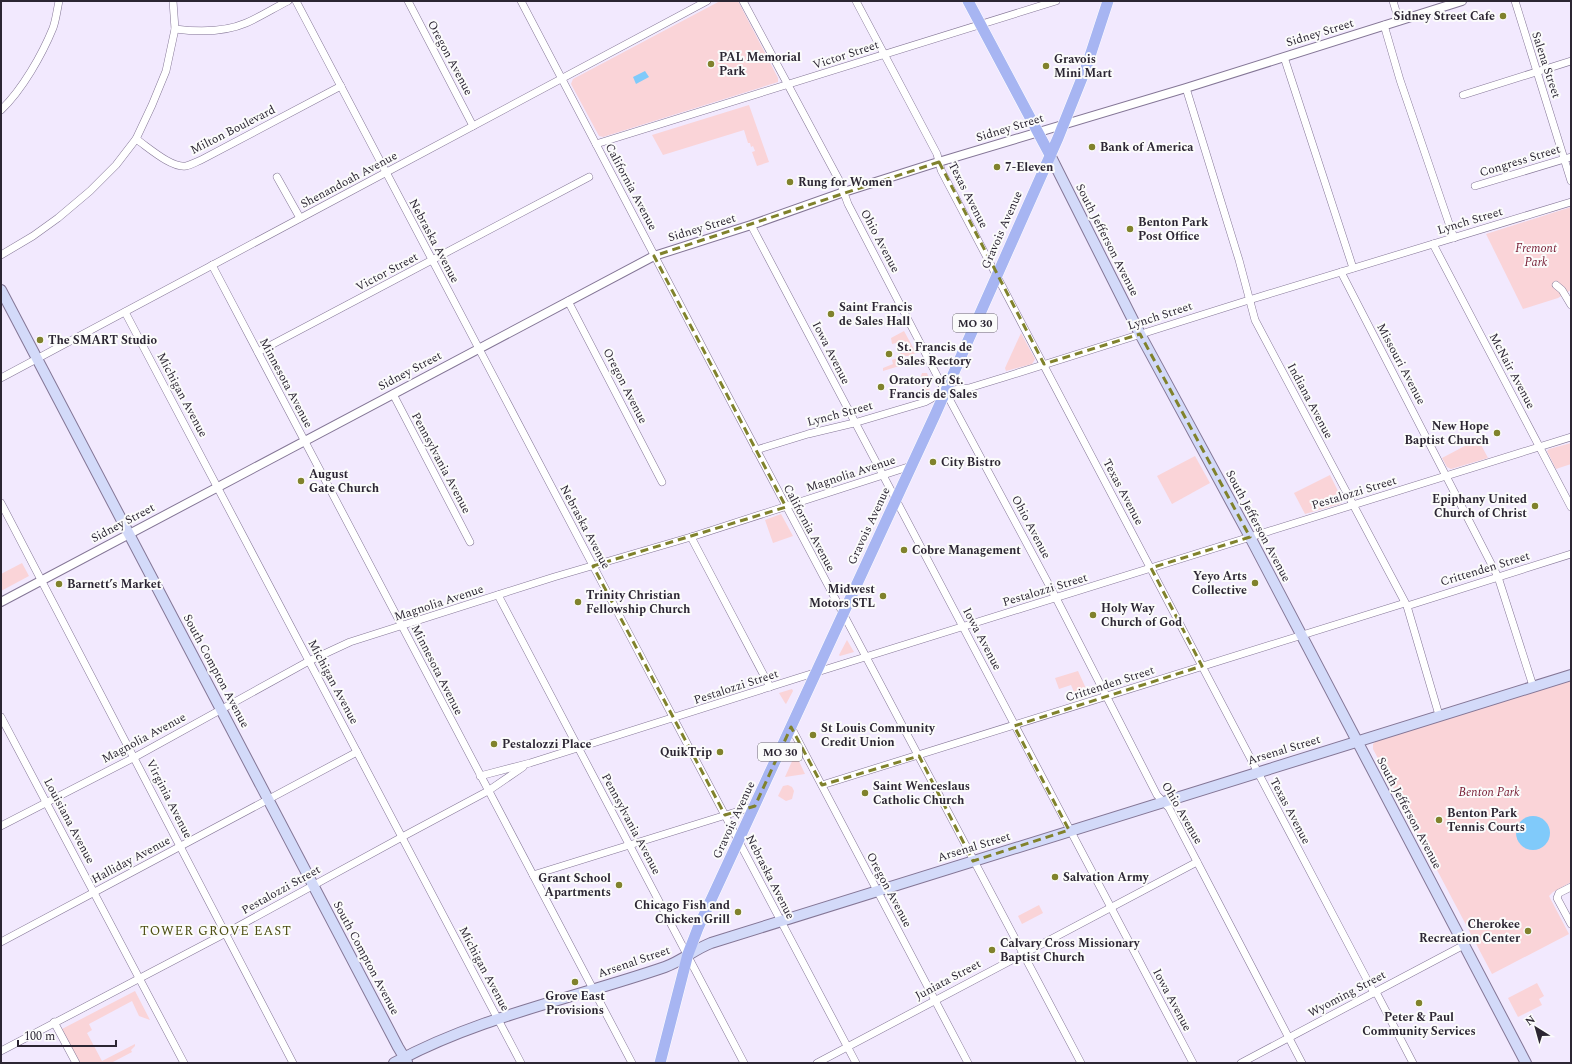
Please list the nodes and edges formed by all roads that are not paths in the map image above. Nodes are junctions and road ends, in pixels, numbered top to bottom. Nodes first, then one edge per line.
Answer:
1 (59, 1) edge
2 (173, 1) edge
3 (288, 1) edge
4 (296, 1) edge
5 (408, 1) edge
6 (521, 1) edge
7 (708, 1) edge
8 (743, 1) edge
9 (856, 1) edge
10 (968, 1) edge
11 (1056, 1) edge
12 (1108, 1) edge
13 (1393, 1) edge
14 (1462, 1) edge
15 (1515, 1) edge
16 (1399, 21) junction
17 (980, 24) junction
18 (1384, 25) junction
19 (175, 29) junction
20 (884, 54) junction
21 (1284, 57) junction
22 (1571, 61) edge
23 (1537, 72) junction
24 (561, 78) junction
25 (789, 85) junction
26 (341, 86) junction
27 (1186, 88) junction
28 (1463, 95) dead end
29 (1, 110) edge
30 (1063, 125) junction
31 (474, 126) junction
32 (1037, 132) junction
33 (136, 139) junction
34 (596, 144) junction
35 (1050, 155) junction
36 (1568, 158) edge
37 (939, 162) junction
38 (386, 172) junction
39 (277, 177) dead end
40 (589, 177) dead end
41 (1571, 181) edge
42 (1475, 186) dead end
43 (844, 192) junction
44 (1571, 202) edge
45 (300, 218) junction
46 (752, 225) junction
47 (1454, 238) junction
48 (1433, 244) junction
49 (1, 255) edge
50 (654, 256) junction
51 (432, 260) junction
52 (212, 265) junction
53 (1353, 268) junction
54 (1341, 272) junction
55 (997, 274) junction
56 (1556, 285) dead end
57 (1, 290) edge
58 (1249, 300) junction
59 (568, 301) junction
60 (1571, 305) edge
61 (125, 312) junction
62 (1140, 334) junction
63 (478, 348) junction
64 (258, 352) junction
65 (37, 359) junction
66 (1044, 364) junction
67 (1, 378) edge
68 (946, 391) junction
69 (393, 394) junction
70 (854, 423) junction
71 (1571, 438) edge
72 (304, 441) junction
73 (1539, 447) junction
74 (756, 450) junction
75 (911, 466) junction
76 (883, 475) junction
77 (1447, 476) junction
78 (662, 482) dead end
79 (218, 487) junction
80 (896, 500) junction
81 (1, 503) edge
82 (1353, 505) junction
83 (786, 507) junction
84 (1571, 507) edge
85 (129, 534) junction
86 (691, 537) junction
87 (1250, 537) junction
88 (470, 542) dead end
89 (1571, 554) edge
90 (593, 566) junction
91 (1151, 568) junction
92 (1498, 577) junction
93 (42, 580) junction
94 (498, 595) junction
95 (1056, 598) junction
96 (1, 602) edge
97 (1406, 604) junction
98 (843, 615) junction
99 (402, 626) junction
100 (963, 627) junction
101 (1301, 635) junction
102 (865, 657) junction
103 (309, 661) junction
104 (1202, 666) junction
105 (816, 672) junction
106 (1571, 675) edge
107 (1533, 686) junction
108 (770, 687) junction
109 (1107, 696) junction
110 (221, 709) junction
111 (1439, 715) junction
112 (1, 717) edge
113 (674, 718) junction
114 (1014, 726) junction
115 (791, 727) junction
116 (1357, 740) junction
117 (579, 748) junction
118 (357, 752) junction
119 (919, 756) junction
120 (134, 757) junction
121 (526, 765) junction
122 (1257, 772) junction
123 (480, 776) junction
124 (822, 785) junction
125 (488, 790) junction
126 (268, 799) junction
127 (1163, 801) junction
128 (46, 802) junction
129 (755, 806) junction
130 (725, 815) junction
131 (1, 826) edge
132 (1069, 830) junction
133 (402, 837) junction
134 (739, 840) junction
135 (181, 846) junction
136 (630, 846) junction
137 (973, 860) junction
138 (1197, 862) junction
139 (533, 875) junction
140 (313, 885) junction
141 (1571, 887) edge
142 (878, 891) junction
143 (94, 892) junction
144 (1110, 908) junction
145 (781, 921) junction
146 (1571, 924) edge
147 (226, 933) junction
148 (1, 942) edge
149 (1464, 945) junction
150 (1023, 953) junction
151 (688, 954) junction
152 (139, 978) junction
153 (594, 989) junction
154 (1375, 992) junction
155 (935, 1000) junction
156 (498, 1019) junction
157 (54, 1022) junction
158 (1288, 1038) junction
159 (847, 1047) junction
160 (1, 1051) edge
161 (406, 1060) edge
162 (76, 1063) edge
163 (184, 1063) edge
164 (293, 1063) edge
165 (394, 1063) edge
166 (520, 1063) edge
167 (632, 1063) edge
168 (660, 1063) edge
169 (744, 1063) edge
170 (816, 1063) edge
171 (856, 1063) edge
172 (968, 1063) edge
173 (1081, 1063) edge
174 (1193, 1063) edge
175 (1241, 1063) edge
176 (1302, 1063) edge
177 (1413, 1063) edge
178 (1526, 1063) edge

1 - 29 street
2 - 19 street
3 - 19 street
4 - 26 street, Nebraska Avenue
5 - 31 street, Oregon Avenue
6 - 24 street, California Avenue
7 - 24 street, Shenandoah Avenue
8 - 25 street, Ohio Avenue
9 - 20 street, Texas Avenue
10 - 17 main road, South Jefferson Avenue
11 - 17 street, Victor Street
12 - 30 main road, Gravois Avenue / MO 30
13 - 16 street
14 - 16 street, Sidney Street
15 - 23 street, Salena Street
16 - 18 street, Sidney Street
17 - 20 street, Victor Street
17 - 32 main road, South Jefferson Avenue
18 - 21 street, Sidney Street
18 - 47 street
19 - 33 street
20 - 25 street, Victor Street
20 - 37 street, Texas Avenue
21 - 27 street, Sidney Street
21 - 53 street
22 - 23 street
23 - 28 street
23 - 36 street, Salena Street
24 - 31 street, Shenandoah Avenue
24 - 34 street, California Avenue
25 - 34 street, Victor Street
25 - 43 street, Ohio Avenue
26 - 33 street, Milton Boulevard
26 - 38 street, Nebraska Avenue
27 - 30 street, Sidney Street
27 - 58 street, Indiana Avenue
30 - 32 street, Sidney Street
30 - 35 main road, Gravois Avenue / MO 30
31 - 38 street, Shenandoah Avenue
32 - 35 main road, South Jefferson Avenue
32 - 37 street, Sidney Street
33 - 49 street
34 - 50 street, California Avenue
35 - 55 main road, Gravois Avenue / MO 30
35 - 62 main road, South Jefferson Avenue
36 - 41 street, Salena Street
36 - 42 street, Congress Street
37 - 43 street, Sidney Street
37 - 55 street, Texas Avenue
38 - 45 street, Shenandoah Avenue
38 - 51 street, Nebraska Avenue
39 - 45 street
40 - 51 street, Victor Street
43 - 46 street, Sidney Street
43 - 68 street, Ohio Avenue
44 - 47 street, Lynch Street
45 - 52 street, Shenandoah Avenue
46 - 50 street, Sidney Street
46 - 70 street, Iowa Avenue
47 - 48 street, Lynch Street
48 - 53 street, Lynch Street
48 - 73 street, McNair Avenue
50 - 59 street, Sidney Street
50 - 74 street, California Avenue
51 - 63 street, Nebraska Avenue
51 - 64 street, Victor Street
52 - 61 street, Shenandoah Avenue
52 - 64 street, Minnesota Avenue
53 - 54 street, Lynch Street
54 - 58 street, Lynch Street
54 - 77 street, Missouri Avenue
55 - 66 street, Texas Avenue
55 - 68 main road, Gravois Avenue / MO 30
56 - 60 street
57 - 65 main road, South Compton Avenue
58 - 62 street, Lynch Street
58 - 82 street, Indiana Avenue
59 - 63 street, Sidney Street
59 - 78 street, Oregon Avenue
61 - 65 street, Shenandoah Avenue
61 - 79 street, Michigan Avenue
62 - 66 street, Lynch Street
62 - 87 main road, South Jefferson Avenue
63 - 69 street, Sidney Street
63 - 90 street, Nebraska Avenue
64 - 72 street, Minnesota Avenue
65 - 67 street, Shenandoah Avenue
65 - 85 main road, South Compton Avenue
66 - 68 street, Lynch Street
66 - 91 street, Texas Avenue
68 - 70 street, Lynch Street
68 - 75 main road, Gravois Avenue / MO 30
68 - 95 street, Ohio Avenue
69 - 72 street, Sidney Street
69 - 88 street, Pennsylvania Avenue
70 - 74 street, Lynch Street
70 - 76 street, Iowa Avenue
71 - 73 street, Pestalozzi Street
72 - 79 street, Sidney Street
72 - 99 street, Minnesota Avenue
73 - 77 street, Pestalozzi Street
73 - 84 street, McNair Avenue
74 - 83 street, California Avenue
75 - 76 street, Magnolia Avenue
75 - 80 main road, Gravois Avenue / MO 30
76 - 80 street, Iowa Avenue
76 - 83 street, Magnolia Avenue
77 - 82 street, Pestalozzi Street
77 - 92 street, Missouri Avenue
79 - 85 street, Sidney Street
79 - 103 street, Michigan Avenue
80 - 98 main road, Gravois Avenue / MO 30
80 - 100 street, Iowa Avenue
81 - 93 street, Virginia Avenue
82 - 87 street, Pestalozzi Street
82 - 97 street, Indiana Avenue
83 - 86 street, Magnolia Avenue
83 - 98 street, California Avenue
85 - 93 street, Sidney Street
85 - 110 main road, South Compton Avenue
86 - 90 street, Magnolia Avenue
86 - 108 street
87 - 91 street, Pestalozzi Street
87 - 101 main road, South Jefferson Avenue
89 - 92 street, Crittenden Street
90 - 94 street, Magnolia Avenue
90 - 113 street, Nebraska Avenue
91 - 95 street, Pestalozzi Street
91 - 104 street, Texas Avenue
92 - 97 street, Crittenden Street
92 - 107 street, Missouri Avenue
93 - 96 street, Sidney Street
93 - 120 street, Virginia Avenue
94 - 99 street, Magnolia Avenue
94 - 117 street, Pennsylvania Avenue
95 - 100 street, Pestalozzi Street
95 - 109 street, Ohio Avenue
97 - 101 street, Crittenden Street
97 - 111 street, Indiana Avenue
98 - 102 street, California Avenue
98 - 105 main road, Gravois Avenue / MO 30
99 - 103 street, Magnolia Avenue
99 - 123 street, Minnesota Avenue
100 - 102 street, Pestalozzi Street
100 - 114 street, Iowa Avenue
101 - 104 street, Crittenden Street
101 - 116 main road, South Jefferson Avenue
102 - 105 street, Pestalozzi Street
102 - 119 street, California Avenue
103 - 110 street, Magnolia Avenue
103 - 118 street, Michigan Avenue
104 - 109 street, Crittenden Street
104 - 122 street, Texas Avenue
105 - 108 street, Pestalozzi Street
105 - 115 main road, Gravois Avenue / MO 30
106 - 107 main road, Arsenal Street
107 - 111 main road, Arsenal Street
108 - 113 street, Pestalozzi Street
109 - 114 street, Crittenden Street
109 - 127 street, Ohio Avenue
110 - 120 street, Magnolia Avenue
110 - 126 main road, South Compton Avenue
111 - 116 main road, Arsenal Street
112 - 128 street, Louisiana Avenue
113 - 117 street, Pestalozzi Street
113 - 130 street, Nebraska Avenue
114 - 119 street, Crittenden Street
114 - 132 street, Iowa Avenue
115 - 124 street, Oregon Avenue
115 - 129 main road, Gravois Avenue / MO 30
116 - 122 main road, Arsenal Street
116 - 149 main road, South Jefferson Avenue
117 - 121 street, Pestalozzi Street
117 - 136 street, Pennsylvania Avenue
118 - 126 street, Halliday Avenue
118 - 133 street, Michigan Avenue
119 - 124 street, Crittenden Street
119 - 137 street, California Avenue
120 - 128 street, Magnolia Avenue
120 - 135 street, Virginia Avenue
121 - 123 street, Pestalozzi Street
121 - 125 street, Pestalozzi Street
122 - 127 main road, Arsenal Street
122 - 154 street, Texas Avenue
123 - 125 street, Minnesota Avenue
124 - 142 street, Oregon Avenue
125 - 133 street, Pestalozzi Street
125 - 139 street, Minnesota Avenue
126 - 135 street, Halliday Avenue
126 - 140 main road, South Compton Avenue
127 - 132 main road, Arsenal Street
127 - 138 street, Ohio Avenue
128 - 131 street, Magnolia Avenue
128 - 143 street, Louisiana Avenue
129 - 130 street
129 - 134 main road, Gravois Avenue / MO 30
130 - 134 street, Nebraska Avenue
130 - 136 street
132 - 137 main road, Arsenal Street
132 - 144 street, Iowa Avenue
133 - 140 street, Pestalozzi Street
133 - 156 street, Michigan Avenue
134 - 145 street, Nebraska Avenue
134 - 151 main road, Gravois Avenue / MO 30
135 - 143 street, Halliday Avenue
135 - 147 street, Virginia Avenue
136 - 139 street
136 - 151 street, Pennsylvania Avenue
137 - 142 main road, Arsenal Street
137 - 150 street, California Avenue
138 - 144 street, Juniata Street
138 - 158 street, Ohio Avenue
139 - 153 street, Minnesota Avenue
140 - 147 street, Pestalozzi Street
140 - 161 main road, South Compton Avenue
141 - 146 street
142 - 145 main road, Arsenal Street
142 - 155 street, Oregon Avenue
143 - 148 street, Halliday Avenue
143 - 152 street, Louisiana Avenue
144 - 150 street, Juniata Street
144 - 174 street, Iowa Avenue
145 - 151 main road, Arsenal Street
145 - 159 street, Nebraska Avenue
147 - 152 street, Pestalozzi Street
147 - 164 street, Virginia Avenue
149 - 154 street, Wyoming Street
149 - 178 main road, South Jefferson Avenue
150 - 155 street, Juniata Street
150 - 173 street, California Avenue
151 - 153 main road, Arsenal Street
151 - 168 main road, Gravois Avenue / MO 30
151 - 169 street, Pennsylvania Avenue
152 - 157 street, Pestalozzi Street
152 - 163 street, Louisiana Avenue
153 - 156 main road, Arsenal Street
153 - 167 street, Minnesota Avenue
154 - 158 street, Wyoming Street
154 - 177 street, Texas Avenue
155 - 159 street, Juniata Street
155 - 172 street, Oregon Avenue
156 - 161 main road, Arsenal Street
156 - 166 street, Michigan Avenue
157 - 160 street, Pestalozzi Street
157 - 162 street
158 - 175 street, Wyoming Street
158 - 176 street, Ohio Avenue
159 - 170 street, Juniata Street
159 - 171 street, Nebraska Avenue
161 - 165 main road, Arsenal Street

